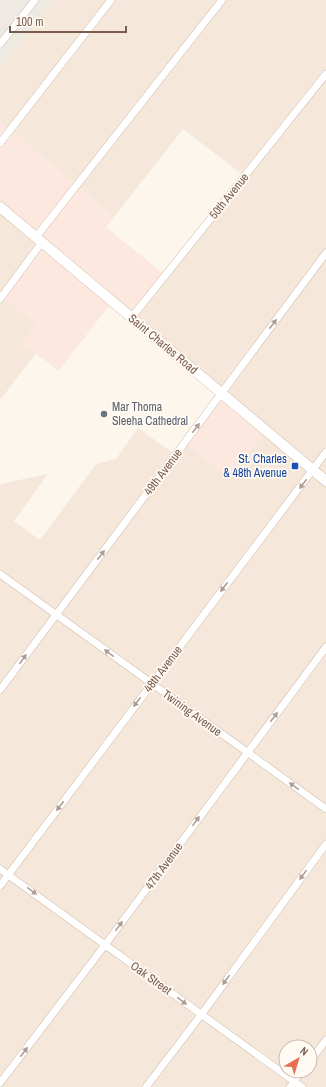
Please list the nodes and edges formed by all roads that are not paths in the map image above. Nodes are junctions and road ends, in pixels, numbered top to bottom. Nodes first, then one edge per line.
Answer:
1 (35, 0) edge
2 (110, 0) edge
3 (222, 0) edge
4 (0, 44) edge
5 (326, 74) edge
6 (0, 143) edge
7 (0, 207) edge
8 (39, 240) junction
9 (326, 253) edge
10 (0, 299) edge
11 (132, 317) junction
12 (222, 394) junction
13 (326, 452) edge
14 (313, 470) junction
15 (326, 481) edge
16 (0, 574) edge
17 (56, 614) junction
18 (326, 647) edge
19 (152, 683) junction
20 (0, 690) edge
21 (247, 752) junction
22 (326, 809) edge
23 (326, 844) edge
24 (0, 868) edge
25 (8, 874) junction
26 (0, 886) edge
27 (105, 945) junction
28 (201, 1015) junction
29 (326, 1040) edge
30 (318, 1050) edge
31 (0, 1083) edge
32 (293, 1084) edge
33 (146, 1087) edge
34 (302, 1087) edge

1 - 4 street
2 - 6 street
3 - 8 street
5 - 11 street, 50th Avenue
7 - 8 main road, Saint Charles Road
8 - 10 street
8 - 11 main road, Saint Charles Road
12 -> 9 street, 49th Avenue
11 - 12 main road, Saint Charles Road
12 - 14 main road, Saint Charles Road
17 -> 12 street, 49th Avenue
13 - 14 street, 48th Avenue
14 - 15 main road, Saint Charles Road
14 -> 19 street, 48th Avenue
16 - 17 street, Twining Avenue
19 -> 17 street, Twining Avenue
20 -> 17 street, 49th Avenue
21 -> 18 street, 47th Avenue
19 - 21 street, Twining Avenue
19 -> 25 street, 48th Avenue
22 -> 21 street, Twining Avenue
27 -> 21 street, 47th Avenue
23 -> 28 street
24 - 25 street, Oak Street
25 - 26 street, 48th Avenue
25 -> 27 street, Oak Street
27 -> 28 street, Oak Street
31 -> 27 street, 47th Avenue
28 - 32 street, Oak Street
28 - 33 street
29 - 30 street
32 - 34 street, Oak Street

